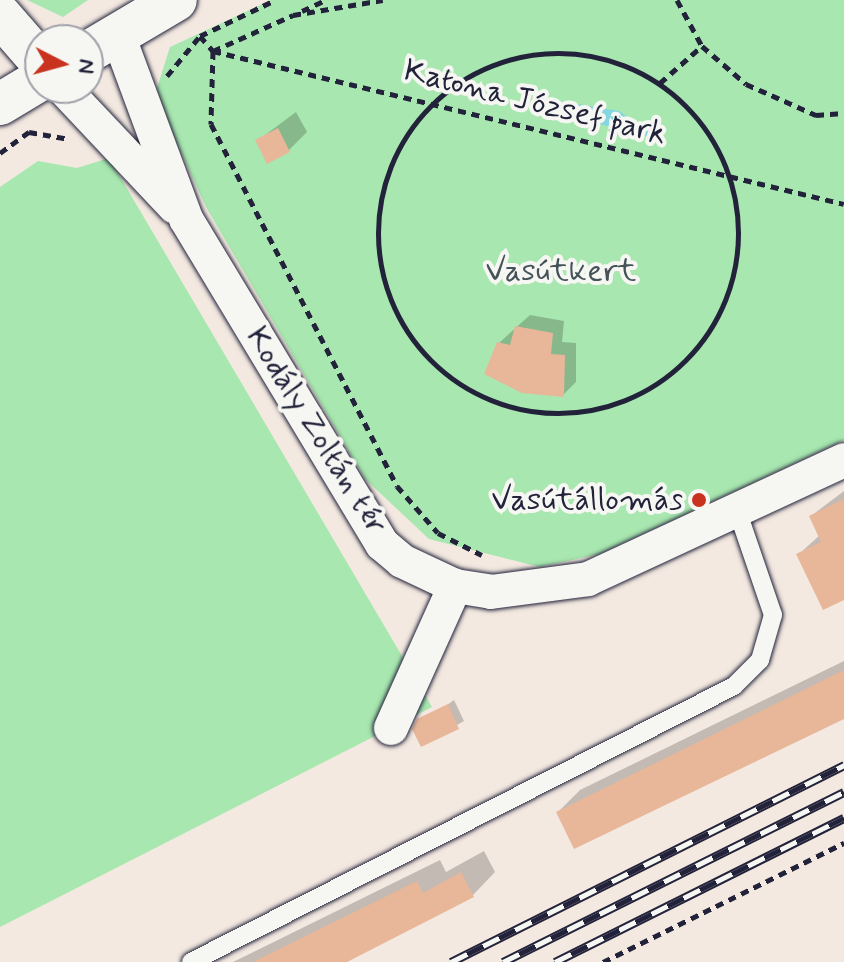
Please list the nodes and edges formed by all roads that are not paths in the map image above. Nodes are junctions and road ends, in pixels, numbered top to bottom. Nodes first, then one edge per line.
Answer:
1 (176, 0) edge
2 (0, 15) edge
3 (105, 29) edge
4 (24, 43) edge
5 (24, 90) edge
6 (0, 104) edge
7 (78, 104) edge
8 (186, 219) junction
9 (844, 460) edge
10 (737, 510) junction
11 (455, 586) junction
12 (391, 728) dead end
13 (191, 962) edge

1 - 3 street
2 - 4 street
3 - 8 street, Kodály Zoltán tér
5 - 6 street
7 - 8 street, Kodály Zoltán tér
8 - 11 street, Kodály Zoltán tér
9 - 10 street, Kodály Zoltán tér
10 - 11 street, Kodály Zoltán tér
10 - 13 lane
11 - 12 street

